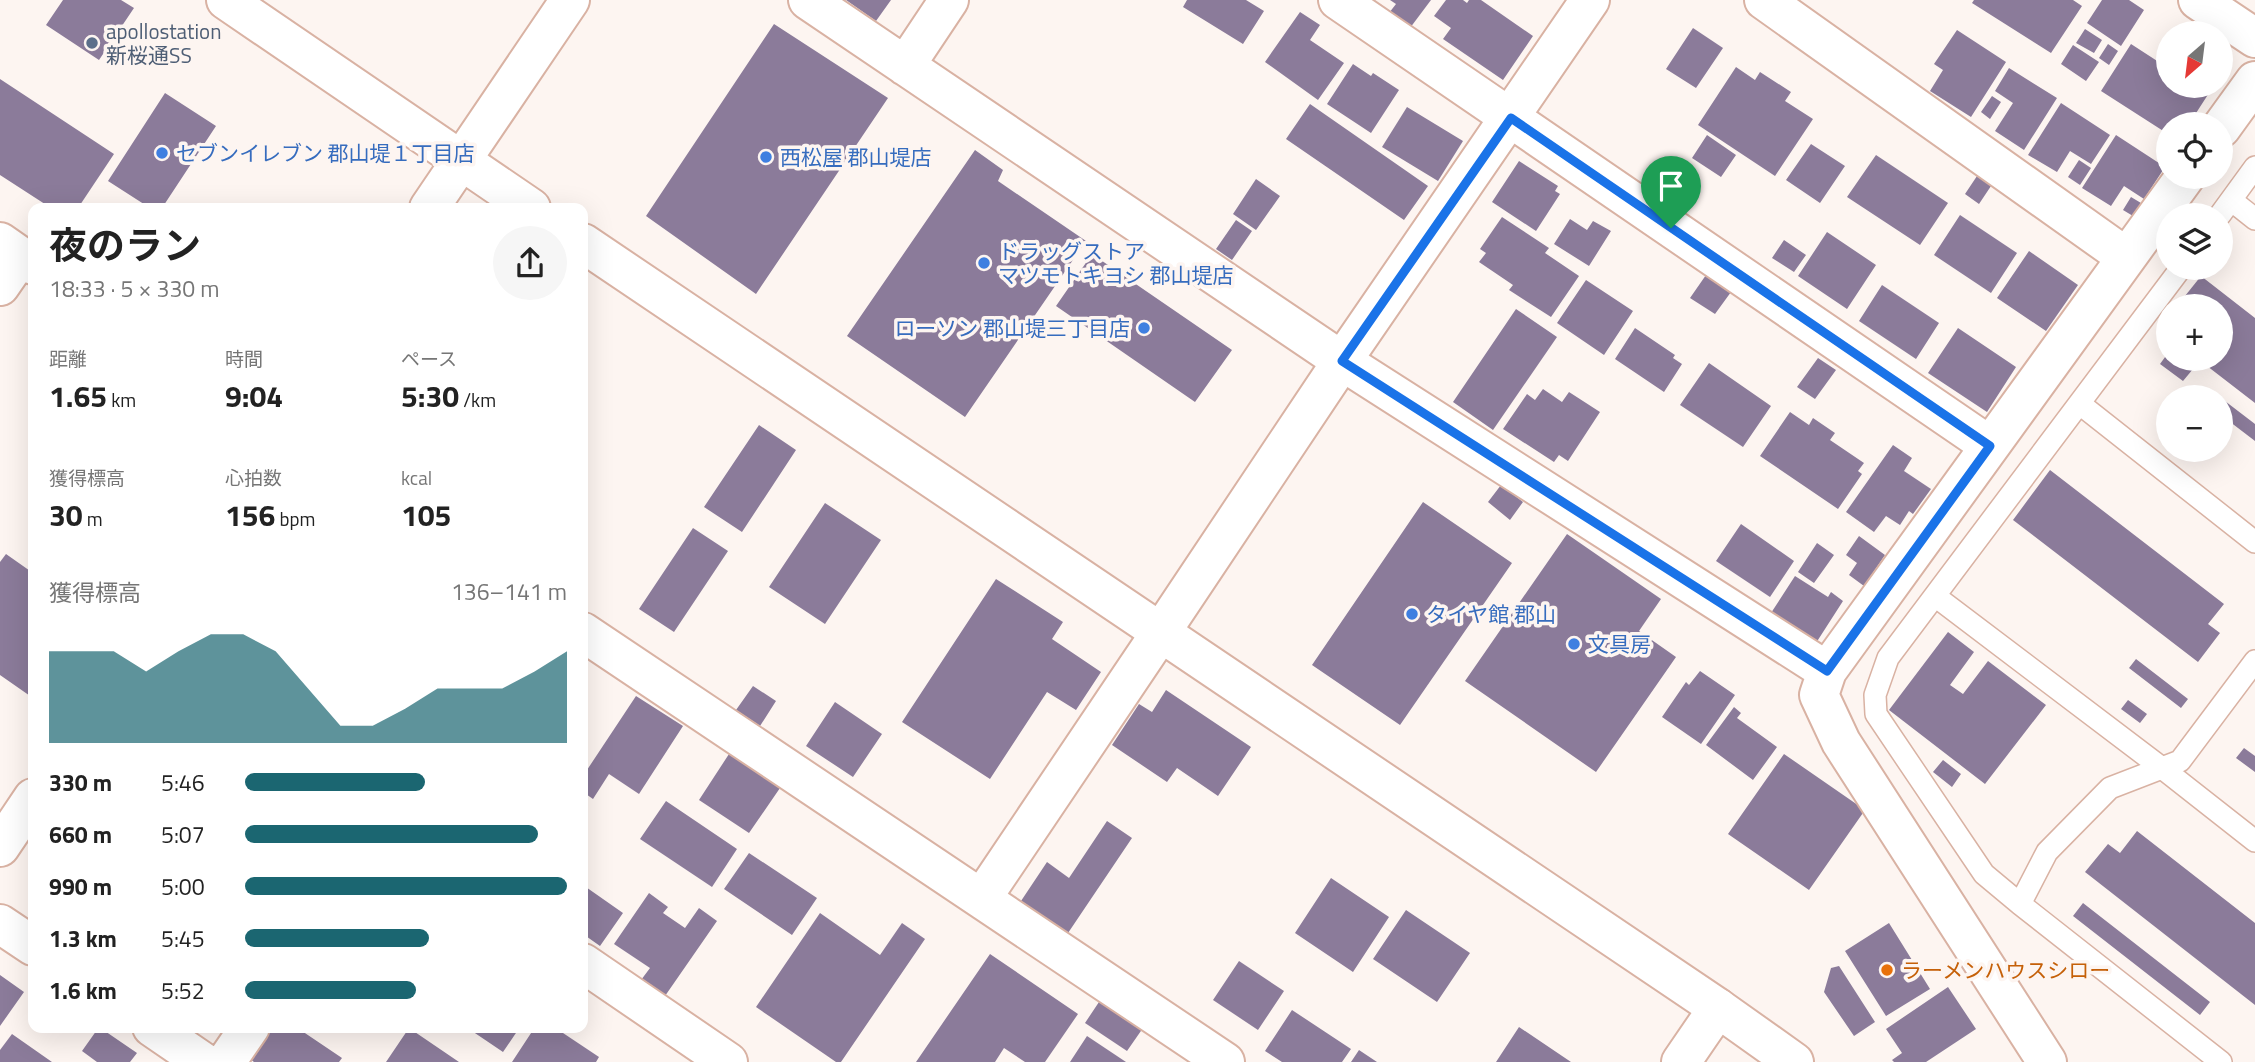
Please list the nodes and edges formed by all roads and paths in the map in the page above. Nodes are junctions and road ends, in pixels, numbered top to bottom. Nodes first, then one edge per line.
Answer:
1 (226, 0) edge
2 (570, 0) edge
3 (808, 0) edge
4 (949, 0) edge
5 (1338, 0) edge
6 (1590, 0) edge
7 (1764, 0) edge
8 (2198, 0) edge
9 (2255, 38) edge
10 (905, 66) junction
11 (2255, 82) edge
12 (2233, 112) edge
13 (1511, 118) junction
14 (460, 160) junction
15 (2255, 167) edge
16 (2176, 189) edge
17 (432, 203) edge
18 (524, 203) edge
19 (2229, 203) edge
20 (2233, 211) edge
21 (2255, 219) edge
22 (588, 246) edge
23 (2126, 257) junction
24 (2172, 280) edge
25 (1342, 361) junction
26 (2080, 404) junction
27 (1990, 446) junction
28 (2255, 542) edge
29 (1935, 596) junction
30 (1161, 632) junction
31 (588, 635) edge
32 (2255, 661) edge
33 (1827, 671) junction
34 (2162, 768) junction
35 (28, 805) edge
36 (2255, 842) edge
37 (0, 847) edge
38 (982, 898) junction
39 (2020, 904) junction
40 (0, 924) edge
41 (28, 943) edge
42 (588, 966) edge
43 (1718, 1008) junction
44 (161, 1033) edge
45 (246, 1033) edge
46 (1201, 1055) edge
47 (203, 1062) edge
48 (226, 1062) edge
49 (728, 1062) edge
50 (1681, 1062) edge
51 (1794, 1062) edge
52 (2047, 1062) edge
53 (2221, 1062) edge

1 - 14 street
2 - 14 street
3 - 10 street
4 - 10 street
5 - 13 street
6 - 13 street
7 - 23 street
8 - 9 street
10 - 25 street
11 - 12 street
13 - 25 street
13 - 27 street
14 - 17 street
14 - 18 street
15 - 19 lane
16 - 23 street
20 - 21 lane
22 - 30 street
23 - 27 street
24 - 26 lane
25 - 30 street
25 - 33 street
26 - 28 lane
26 - 29 lane
27 - 33 street
29 - 34 lane
29 - 39 lane
30 - 38 street
30 - 43 street
31 - 38 street
32 - 34 lane
33 - 52 street
34 - 36 lane
34 - 39 lane
35 - 37 street
38 - 46 street
39 - 53 lane
40 - 41 street
42 - 49 street
43 - 50 street
43 - 51 street
44 - 47 street
45 - 48 street

